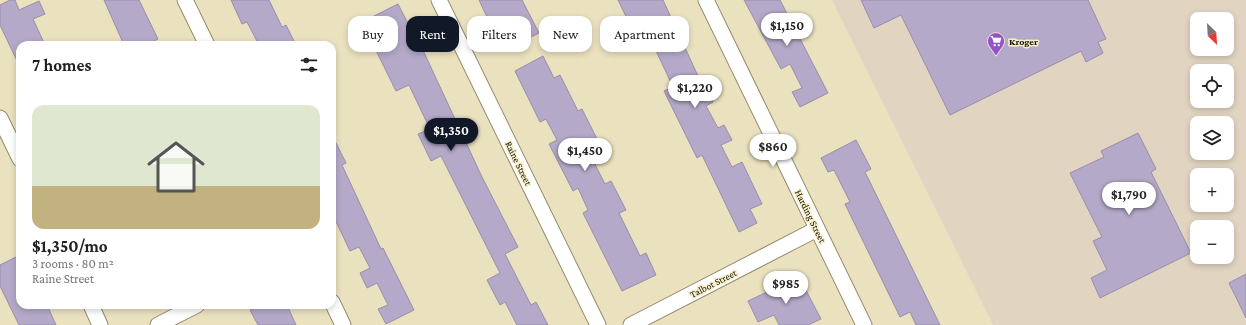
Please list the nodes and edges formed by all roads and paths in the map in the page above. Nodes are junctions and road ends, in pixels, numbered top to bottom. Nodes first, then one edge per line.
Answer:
1 (185, 0) edge
2 (440, 0) edge
3 (706, 0) edge
4 (205, 41) edge
5 (0, 118) edge
6 (16, 151) edge
7 (817, 229) junction
8 (93, 309) edge
9 (188, 309) edge
10 (335, 309) edge
11 (100, 325) edge
12 (158, 325) edge
13 (343, 325) edge
14 (598, 325) edge
15 (631, 325) edge
16 (864, 325) edge

1 - 4 street
2 - 14 street, Raine Street
3 - 7 street, Harding Street
5 - 6 street
7 - 15 street, Talbot Street
7 - 16 street, Harding Street
8 - 11 street
9 - 12 street
10 - 13 street

